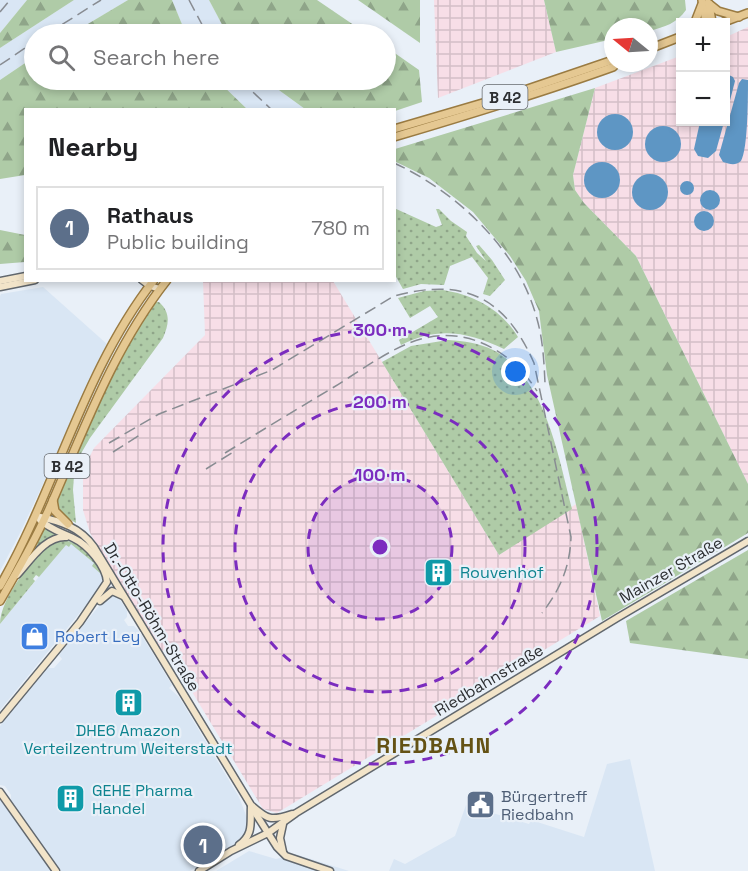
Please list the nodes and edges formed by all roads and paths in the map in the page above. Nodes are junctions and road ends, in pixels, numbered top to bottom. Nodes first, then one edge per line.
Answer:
1 (705, 1) edge
2 (748, 13) edge
3 (739, 17) junction
4 (696, 18) edge
5 (706, 18) edge
6 (711, 18) edge
7 (730, 20) edge
8 (676, 40) edge
9 (658, 46) edge
10 (604, 63) edge
11 (604, 71) edge
12 (396, 128) edge
13 (396, 136) edge
14 (24, 276) edge
15 (0, 281) edge
16 (25, 282) edge
17 (153, 282) edge
18 (165, 282) edge
19 (0, 288) edge
20 (160, 289) junction
21 (53, 500) junction
22 (36, 516) junction
23 (44, 520) junction
24 (68, 524) junction
25 (72, 538) junction
26 (748, 541) edge
27 (12, 580) junction
28 (0, 585) edge
29 (124, 597) junction
30 (0, 601) edge
31 (80, 622) junction
32 (608, 624) joint
33 (0, 719) edge
34 (0, 792) edge
35 (251, 806) junction
36 (296, 813) junction
37 (283, 824) junction
38 (268, 833) junction
39 (231, 851) junction
40 (284, 854) junction
41 (56, 871) edge
42 (200, 871) edge
43 (330, 871) edge

1 - 3 main road
1 - 4 main road
1 - 5 main road
1 - 6 main road
2 - 3 main road
3 - 7 main road
8 - 9 main road
10 - 12 main road, B 42
11 - 13 main road, B 42
14 - 15 main road
16 - 19 main road
17 - 20 main road
17 - 22 main road, B 42
18 - 20 main road, B 42
20 - 21 main road, B 42
21 - 23 main road, B 42
21 - 24 main road
22 - 23 main road, Dr.-Otto-Röhm-Straße
22 - 28 main road, B 42
23 - 24 main road, Dr.-Otto-Röhm-Straße
23 - 25 main road, Dr.-Otto-Röhm-Straße
23 - 27 main road, B 42
24 - 29 main road, Dr.-Otto-Röhm-Straße
25 - 27 main road
25 - 31 main road, Dr.-Otto-Röhm-Straße
26 - 32 main road, Mainzer Straße
27 - 30 main road, B 42
29 - 31 main road
29 - 35 main road, Dr.-Otto-Röhm-Straße
31 - 33 main road
32 - 36 main road, Riedbahnstraße
34 - 41 main road
35 - 36 main road
35 - 38 main road, Dr.-Otto-Röhm-Straße
35 - 39 main road
36 - 37 main road, Riedbahnstraße
37 - 38 main road, Riedbahnstraße
37 - 40 main road
38 - 39 main road, Riedbahnstraße
38 - 40 main road, Dr.-Otto-Röhm-Straße
39 - 42 main road, Riedbahnstraße
40 - 43 main road

